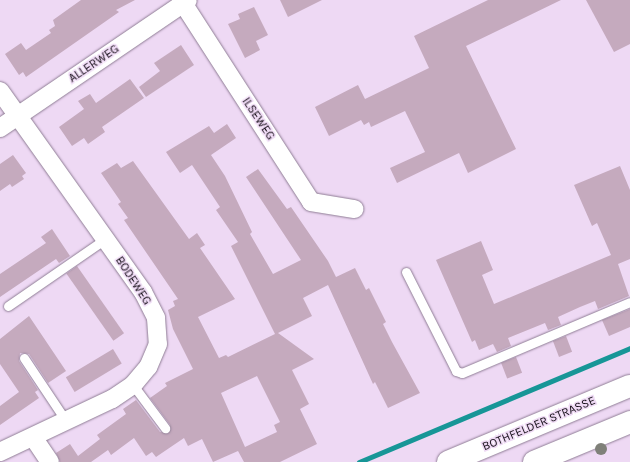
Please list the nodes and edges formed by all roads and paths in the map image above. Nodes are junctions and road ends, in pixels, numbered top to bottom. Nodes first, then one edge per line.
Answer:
1 (184, 1) edge
2 (0, 91) edge
3 (18, 116) junction
4 (0, 128) edge
5 (354, 208) dead end
6 (105, 239) junction
7 (406, 272) dead end
8 (630, 302) edge
9 (8, 306) dead end
10 (24, 358) dead end
11 (133, 385) junction
12 (630, 386) edge
13 (66, 421) junction
14 (630, 422) edge
15 (165, 428) dead end
16 (32, 437) junction
17 (0, 452) edge
18 (50, 462) edge
19 (448, 462) edge
20 (534, 462) edge

1 - 3 street, ALLERWEG
1 - 5 street, ILSEWEG
2 - 3 street, BODEWEG
3 - 4 street, ALLERWEG
3 - 6 street, BODEWEG
6 - 9 lane
6 - 11 street, BODEWEG
7 - 8 lane
10 - 13 lane
11 - 13 street, BODEWEG
11 - 15 lane
12 - 19 main road, BOTHFELDER STRASSE
13 - 16 street, BODEWEG
14 - 20 main road
16 - 17 street, BODEWEG
16 - 18 street

